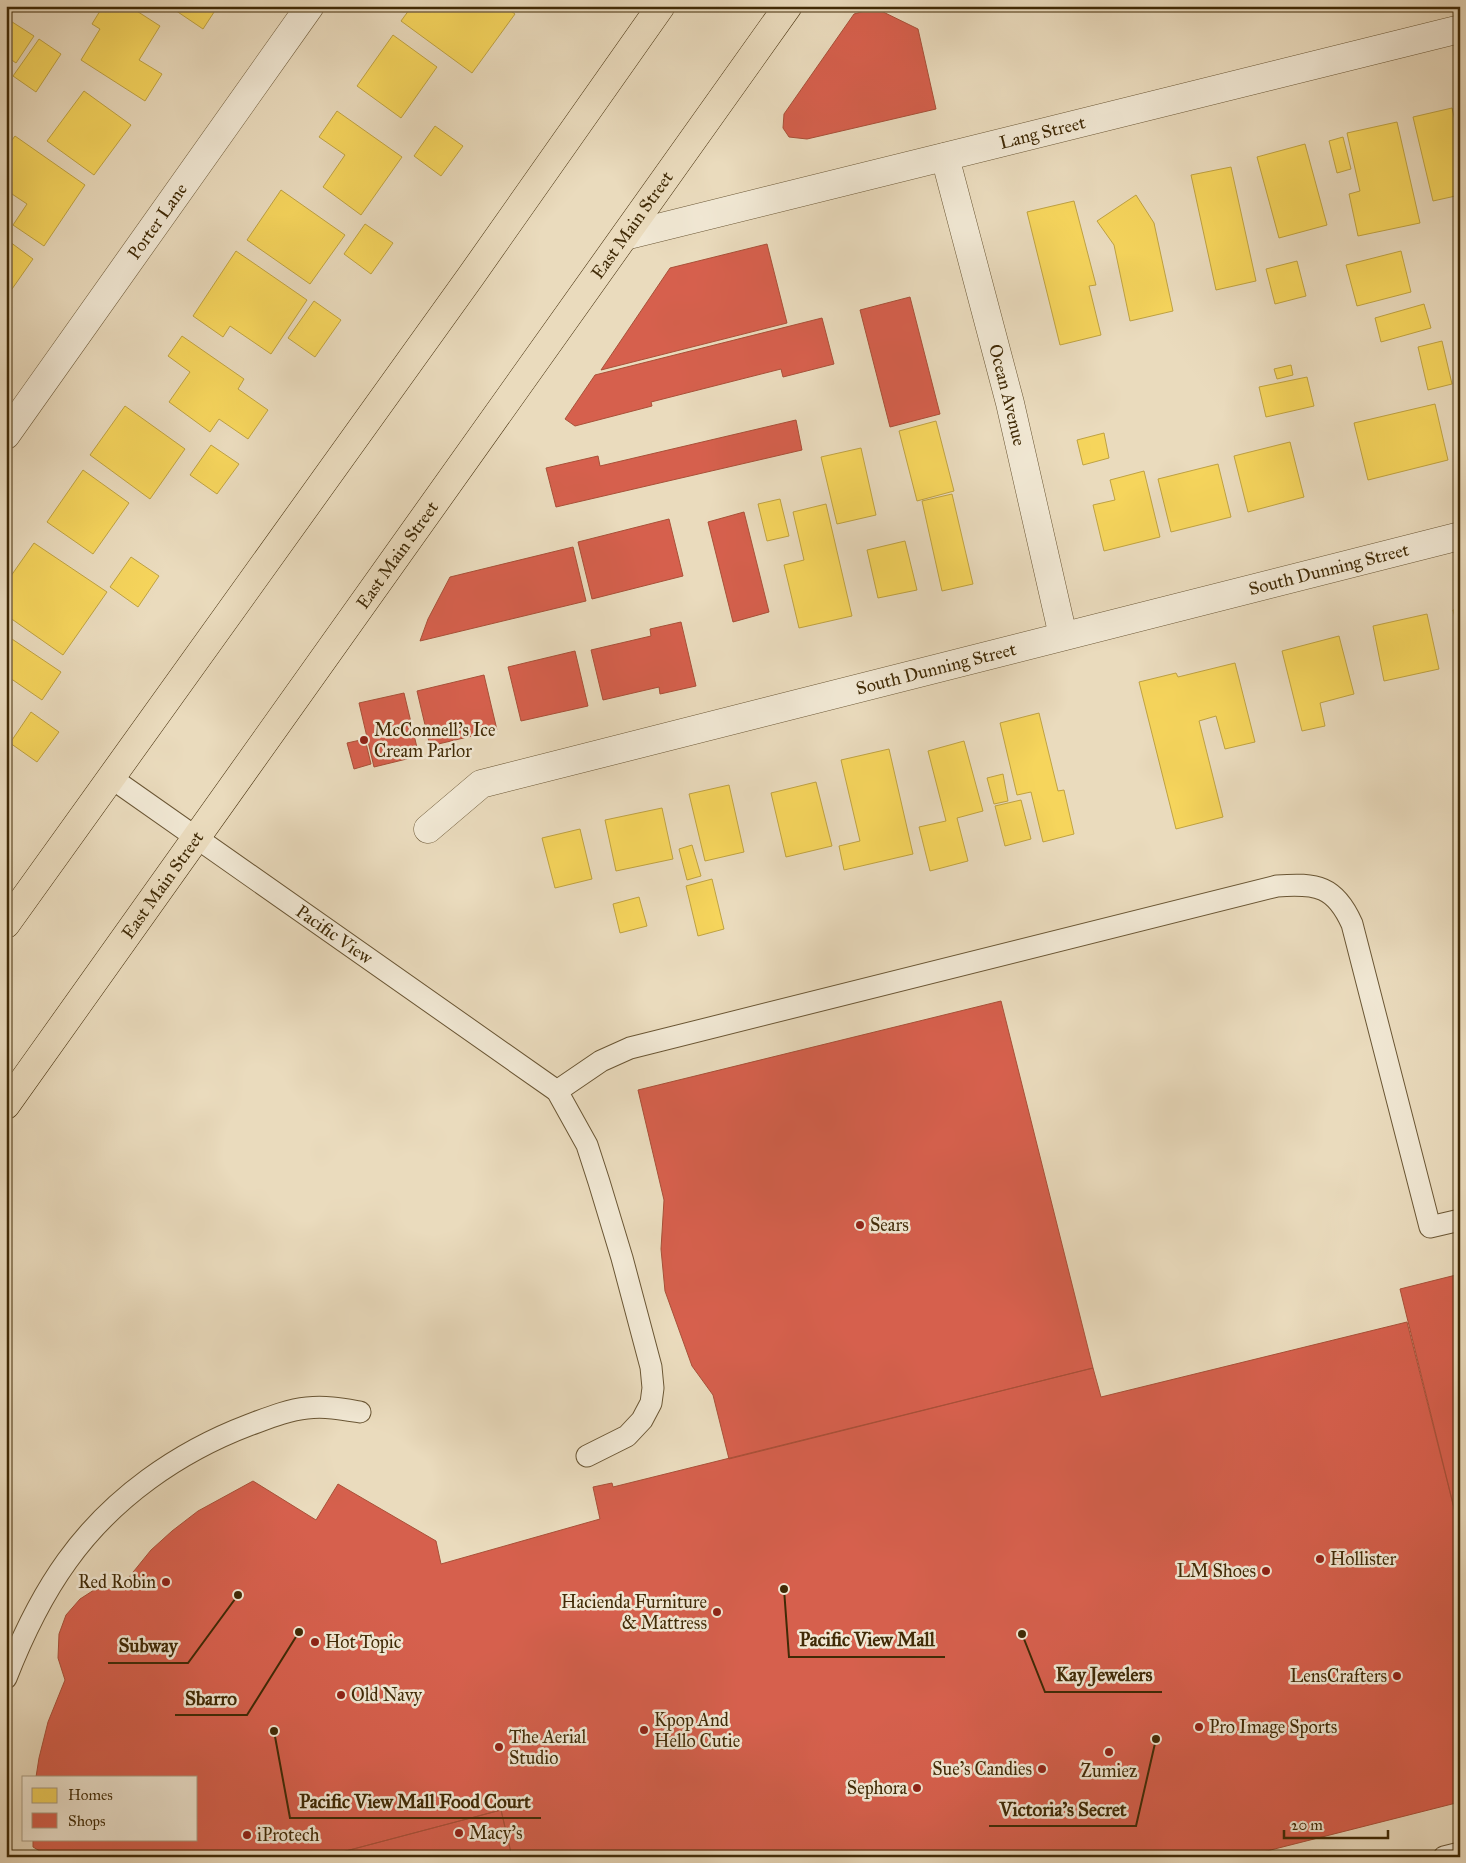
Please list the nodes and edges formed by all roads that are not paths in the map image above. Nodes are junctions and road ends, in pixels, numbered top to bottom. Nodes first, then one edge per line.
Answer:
1 (310, 6) edge
2 (661, 6) edge
3 (788, 6) edge
4 (1460, 29) edge
5 (945, 157) junction
6 (625, 236) junction
7 (6, 435) edge
8 (1460, 536) edge
9 (1063, 636) junction
10 (110, 778) junction
11 (428, 829) dead end
12 (197, 839) junction
13 (6, 924) edge
14 (557, 1091) junction
15 (6, 1105) edge
16 (1460, 1220) edge
17 (360, 1412) dead end
18 (587, 1456) dead end
19 (6, 1678) edge
20 (1460, 1853) edge
21 (1444, 1857) edge

1 - 7 street, Porter Lane
2 - 10 main road
3 - 6 main road, East Main Street
4 - 5 street, Lang Street
5 - 6 street, Lang Street
5 - 9 street, Ocean Avenue
6 - 12 main road, East Main Street
8 - 9 street, South Dunning Street
9 - 11 street, South Dunning Street
10 - 12 lane, Pacific View
10 - 13 main road
12 - 14 lane, Pacific View
12 - 15 main road, East Main Street
14 - 16 lane
14 - 18 lane
17 - 19 lane
20 - 21 lane

